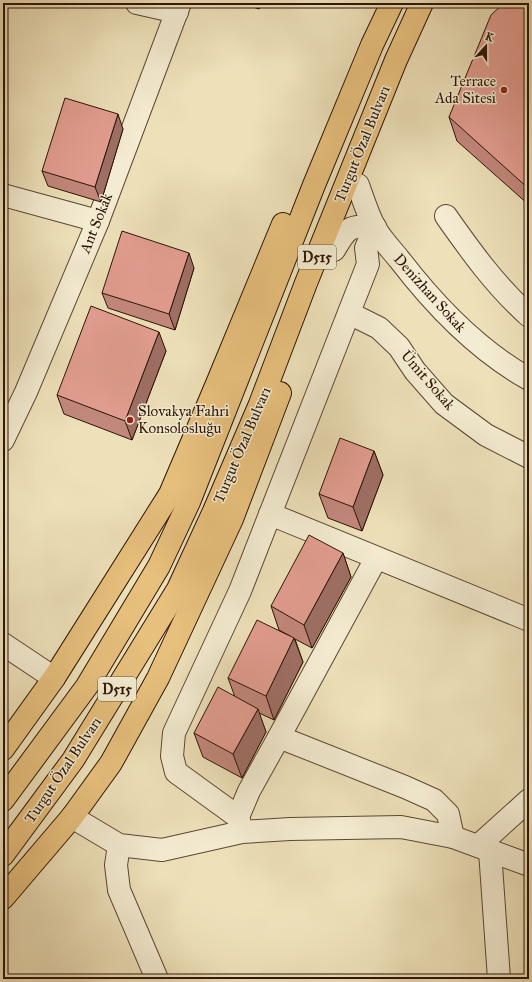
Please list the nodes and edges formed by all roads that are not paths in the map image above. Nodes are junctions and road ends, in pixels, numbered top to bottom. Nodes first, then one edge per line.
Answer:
1 (137, 3) edge
2 (384, 3) edge
3 (392, 3) edge
4 (422, 3) edge
5 (179, 8) edge
6 (396, 60) junction
7 (358, 185) junction
8 (3, 196) edge
9 (446, 216) dead end
10 (98, 221) junction
11 (375, 227) junction
12 (334, 250) junction
13 (350, 313) junction
14 (529, 316) edge
15 (529, 379) edge
16 (3, 440) edge
17 (529, 457) edge
18 (270, 514) junction
19 (374, 564) dead end
20 (529, 620) edge
21 (3, 644) edge
22 (54, 678) junction
23 (279, 737) junction
24 (3, 749) edge
25 (3, 800) edge
26 (529, 800) edge
27 (72, 817) junction
28 (240, 824) junction
29 (453, 837) junction
30 (119, 845) junction
31 (484, 848) junction
32 (3, 855) edge
33 (529, 865) edge
34 (3, 898) edge
35 (157, 979) edge
36 (499, 979) edge

1 - 5 street
2 - 22 highway
3 - 25 highway, Turgut Özal Bulvarı / D515
4 - 6 highway, Turgut Özal Bulvarı / D515
5 - 10 street, Ant Sokak
6 - 7 highway
6 - 32 highway, Turgut Özal Bulvarı / D515
7 - 11 street, Denizhan Sokak
7 - 12 highway
8 - 10 street
9 - 14 street
10 - 16 street, Ant Sokak
11 - 12 street
11 - 13 street
11 - 15 street, Denizhan Sokak
12 - 27 highway
13 - 17 street, Ümit Sokak
13 - 18 street
18 - 20 street
18 - 28 street
19 - 23 street
21 - 22 street
22 - 24 highway
23 - 28 street
23 - 29 street
26 - 31 street
27 - 30 street
27 - 34 highway
28 - 29 street
28 - 30 street
29 - 31 street
30 - 35 street
31 - 33 street
31 - 36 street

